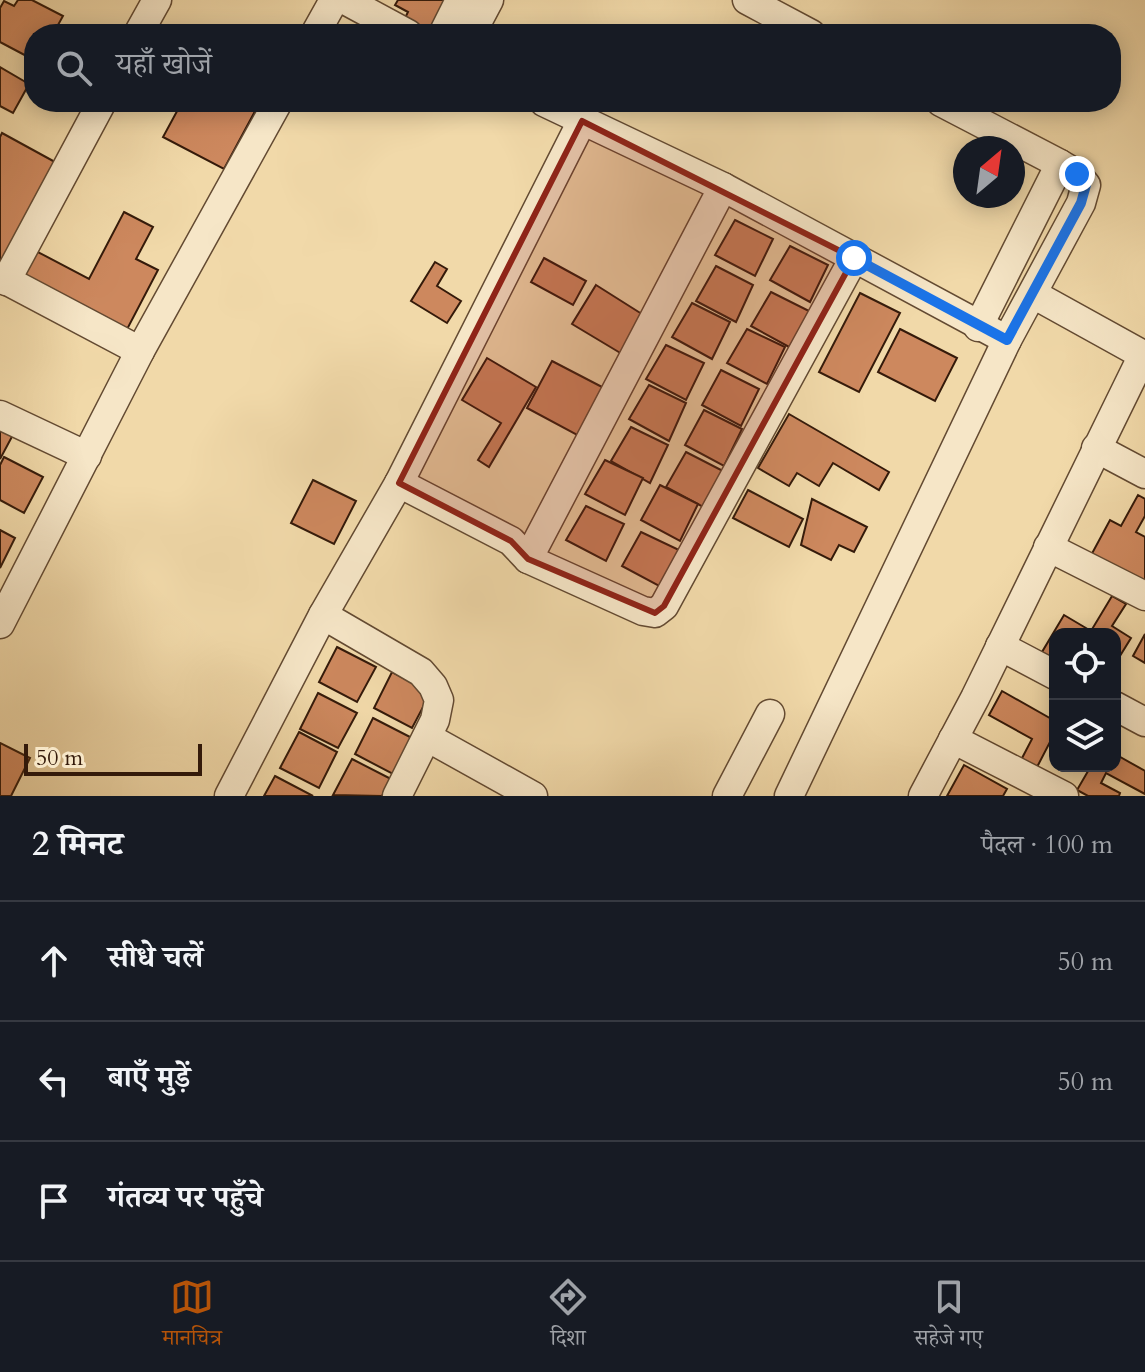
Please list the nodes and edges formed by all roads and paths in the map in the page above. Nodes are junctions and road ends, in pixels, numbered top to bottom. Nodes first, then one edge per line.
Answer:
1 (157, 0) edge
2 (334, 0) edge
3 (345, 0) edge
4 (460, 0) edge
5 (489, 0) edge
6 (747, 0) edge
7 (144, 24) edge
8 (321, 24) edge
9 (389, 24) edge
10 (448, 24) edge
11 (476, 24) edge
12 (792, 24) edge
13 (96, 112) edge
14 (272, 112) edge
15 (564, 112) edge
16 (960, 112) edge
17 (582, 121) junction
18 (1060, 164) junction
19 (723, 187) junction
20 (854, 258) junction
21 (3, 279) edge
22 (1033, 294) junction
23 (978, 327) junction
24 (1007, 340) junction
25 (140, 351) junction
26 (1144, 356) edge
27 (0, 415) edge
28 (1096, 448) junction
29 (87, 456) junction
30 (1145, 474) edge
31 (399, 483) junction
32 (1048, 547) junction
33 (528, 559) junction
34 (1145, 596) edge
35 (323, 615) junction
36 (0, 624) edge
37 (1000, 646) junction
38 (1049, 672) edge
39 (1121, 709) edge
40 (770, 714) dead end
41 (1145, 722) edge
42 (427, 737) junction
43 (953, 739) junction
44 (229, 796) edge
45 (397, 796) edge
46 (533, 796) edge
47 (727, 796) edge
48 (789, 796) edge
49 (923, 796) edge
50 (1064, 796) edge

1 - 7 street
2 - 8 street
3 - 9 street
4 - 10 street
5 - 11 street
6 - 12 street
13 - 21 street
14 - 25 street
15 - 17 street
16 - 18 street
17 - 19 street
17 - 31 street
18 - 22 street
18 - 23 street
19 - 20 street
19 - 33 street
20 - 23 street
20 - 33 street
21 - 25 street
22 - 24 street
22 - 26 street
23 - 24 street
24 - 48 street
25 - 29 street
26 - 28 street
27 - 29 street
28 - 30 street
28 - 32 street
29 - 36 street
31 - 33 street
31 - 35 street
32 - 34 street
32 - 37 street
35 - 42 street
35 - 44 street
37 - 38 street
37 - 43 street
39 - 41 street
40 - 47 street
42 - 45 street
42 - 46 street
43 - 49 street
43 - 50 street

